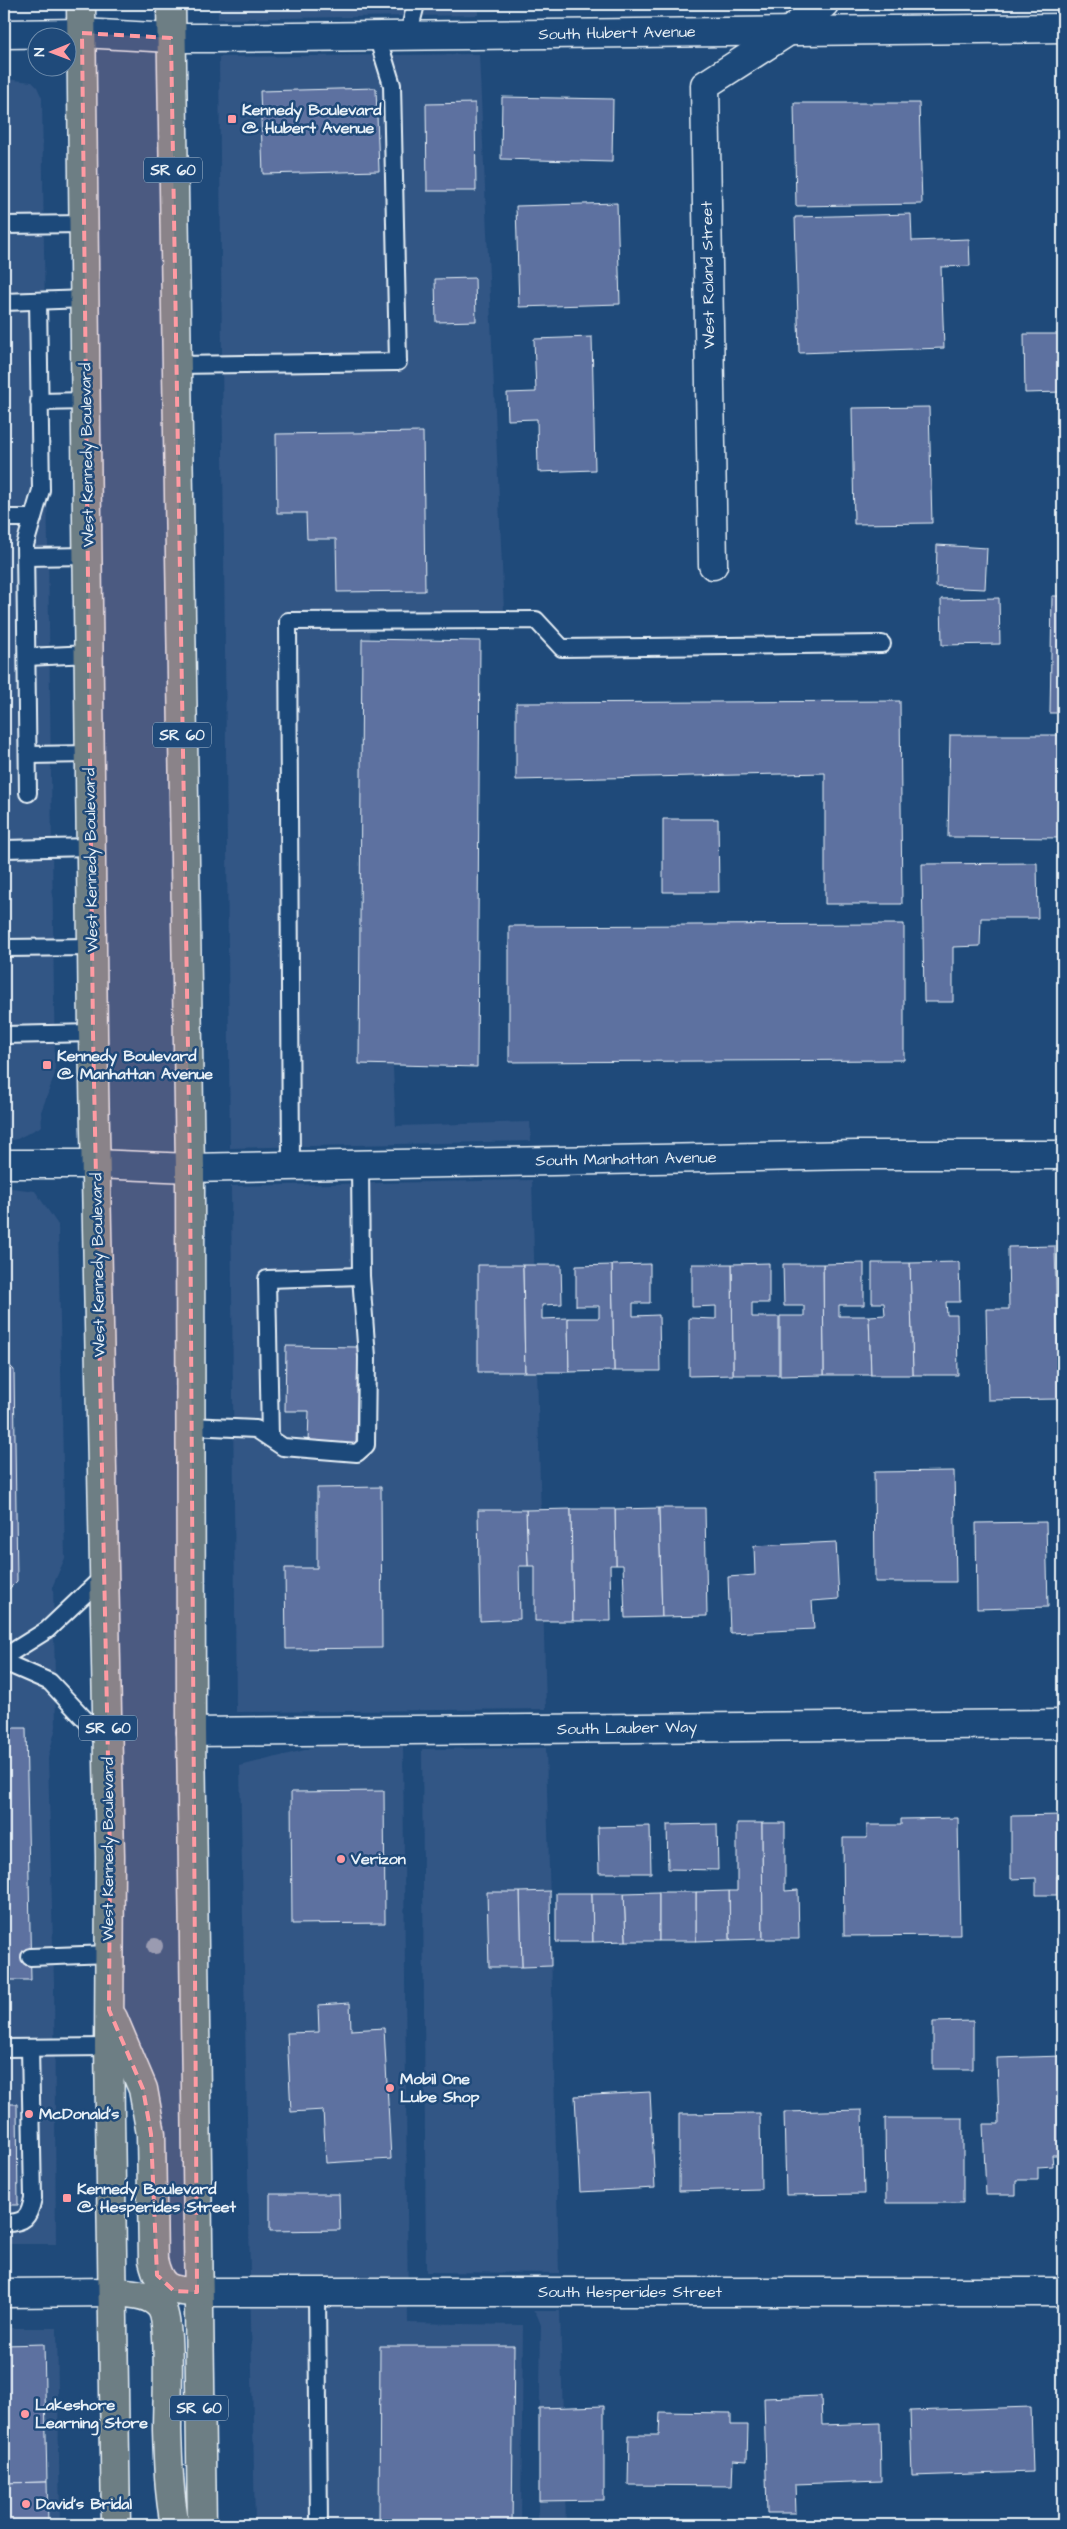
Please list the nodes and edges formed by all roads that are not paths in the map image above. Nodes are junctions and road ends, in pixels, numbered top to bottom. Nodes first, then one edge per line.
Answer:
1 (81, 4) edge
2 (171, 4) edge
3 (416, 4) edge
4 (824, 4) edge
5 (1063, 28) edge
6 (789, 31) junction
7 (82, 32) junction
8 (4, 34) edge
9 (377, 36) junction
10 (408, 36) junction
11 (171, 38) junction
12 (84, 224) junction
13 (4, 225) edge
14 (85, 299) junction
15 (38, 301) junction
16 (4, 302) edge
17 (176, 365) junction
18 (86, 401) junction
19 (39, 402) junction
20 (4, 518) edge
21 (33, 518) junction
22 (88, 556) junction
23 (26, 557) junction
24 (713, 565) dead end
25 (882, 644) dead end
26 (89, 654) junction
27 (27, 656) junction
28 (90, 754) junction
29 (28, 755) junction
30 (28, 793) dead end
31 (91, 847) junction
32 (4, 849) edge
33 (92, 947) junction
34 (4, 948) edge
35 (93, 1033) junction
36 (4, 1035) edge
37 (1063, 1155) edge
38 (4, 1164) edge
39 (95, 1164) junction
40 (360, 1164) junction
41 (291, 1166) junction
42 (190, 1168) junction
43 (361, 1276) junction
44 (190, 1426) junction
45 (270, 1438) junction
46 (105, 1575) junction
47 (4, 1657) edge
48 (4, 1662) edge
49 (1063, 1724) edge
50 (191, 1732) junction
51 (108, 1745) junction
52 (109, 1954) junction
53 (30, 1957) dead end
54 (109, 2010) junction
55 (109, 2047) junction
56 (4, 2048) edge
57 (30, 2048) junction
58 (4, 2223) edge
59 (113, 2292) junction
60 (197, 2292) junction
61 (317, 2292) junction
62 (1063, 2292) edge
63 (4, 2293) edge
64 (116, 2525) edge
65 (175, 2525) edge
66 (202, 2525) edge
67 (319, 2525) edge

1 - 7 main road, West Kennedy Boulevard / SR 60
2 - 11 main road, SR 60
3 - 10 lane
4 - 6 street
5 - 6 street, South Hubert Avenue
6 - 10 street, South Hubert Avenue
6 - 24 street, West Roland Street
7 - 8 street, South Hubert Avenue
7 - 11 street, South Hubert Avenue
7 - 12 main road, West Kennedy Boulevard / SR 60
9 - 10 street, South Hubert Avenue
9 - 11 street, South Hubert Avenue
9 - 17 lane
11 - 17 main road, SR 60
12 - 13 lane
12 - 14 main road, West Kennedy Boulevard / SR 60
14 - 15 lane
14 - 18 main road, West Kennedy Boulevard / SR 60
15 - 16 lane
15 - 19 lane
17 - 42 main road, SR 60
18 - 19 lane
18 - 22 main road, West Kennedy Boulevard / SR 60
19 - 21 lane
20 - 21 lane
21 - 23 lane
22 - 23 lane
22 - 26 main road, West Kennedy Boulevard / SR 60
23 - 27 lane
25 - 41 lane
26 - 27 lane
26 - 28 main road, West Kennedy Boulevard / SR 60
27 - 29 lane
28 - 29 lane
28 - 31 main road, West Kennedy Boulevard / SR 60
29 - 30 lane
31 - 32 lane
31 - 33 main road, West Kennedy Boulevard / SR 60
33 - 34 lane
33 - 35 main road, West Kennedy Boulevard / SR 60
35 - 36 lane
35 - 39 main road, West Kennedy Boulevard / SR 60
37 - 40 street, South Manhattan Avenue
38 - 39 street, South Manhattan Avenue
39 - 42 street, South Manhattan Avenue
39 - 46 main road, West Kennedy Boulevard / SR 60
40 - 41 street, South Manhattan Avenue
40 - 43 lane
41 - 42 street, South Manhattan Avenue
42 - 44 main road, SR 60
43 - 45 lane
43 - 45 lane
44 - 45 lane
44 - 50 main road, SR 60
46 - 47 lane
46 - 51 main road, West Kennedy Boulevard / SR 60
48 - 51 lane
49 - 50 street, South Lauber Way
50 - 60 main road, SR 60
51 - 52 main road, West Kennedy Boulevard / SR 60
52 - 53 lane
52 - 54 main road, West Kennedy Boulevard / SR 60
54 - 55 main road, West Kennedy Boulevard / SR 60
54 - 60 main road
55 - 57 lane
55 - 59 main road, West Kennedy Boulevard / SR 60
56 - 57 lane
57 - 58 lane
59 - 63 street
59 - 64 main road, West Kennedy Boulevard / SR 60
59 - 65 main road
60 - 61 street, South Hesperides Street
60 - 66 main road, SR 60
61 - 62 street, South Hesperides Street
61 - 67 lane

